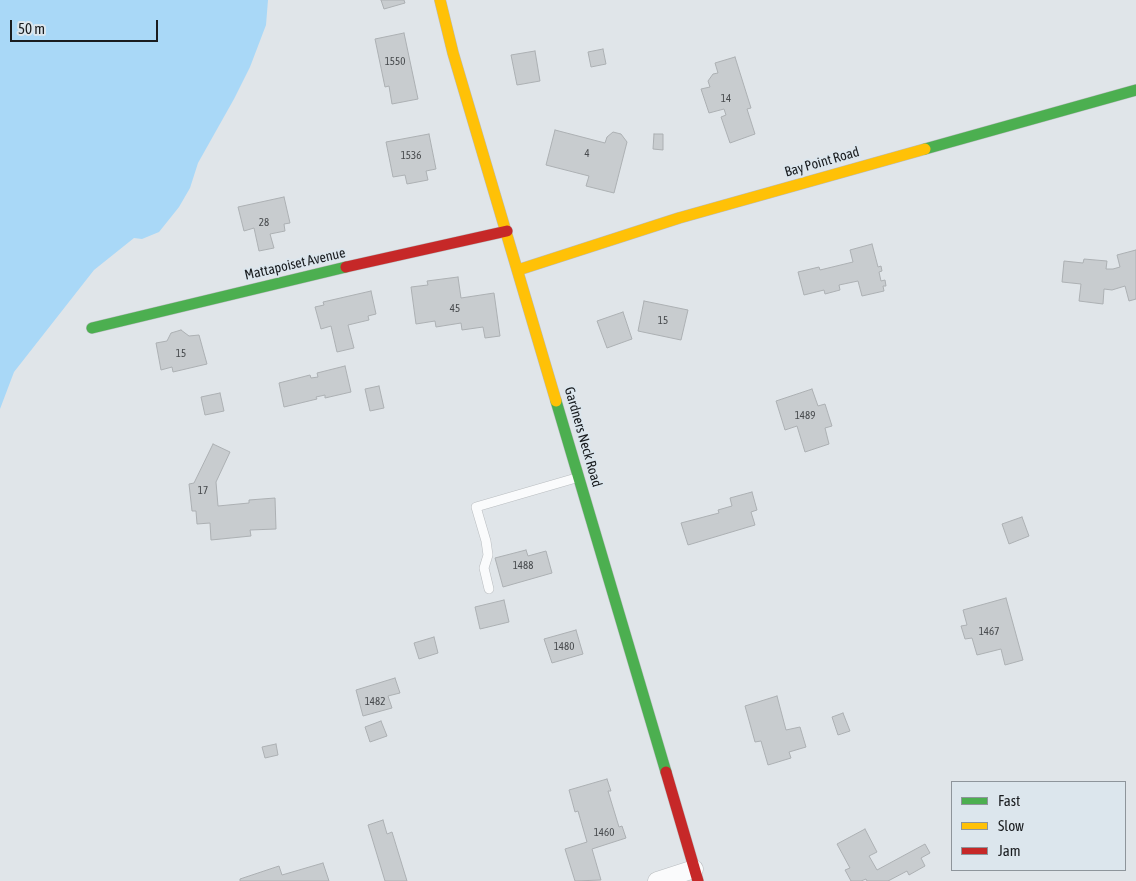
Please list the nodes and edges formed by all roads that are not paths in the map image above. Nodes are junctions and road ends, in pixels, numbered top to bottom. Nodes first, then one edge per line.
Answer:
1 (440, 0) edge
2 (1136, 90) edge
3 (506, 231) junction
4 (518, 270) junction
5 (92, 328) dead end
6 (579, 477) junction
7 (489, 589) dead end
8 (696, 875) edge
9 (657, 881) edge

1 - 3 street, Gardners Neck Road
2 - 4 street, Bay Point Road
3 - 4 street, Gardners Neck Road
3 - 5 street, Mattapoiset Avenue
4 - 6 street, Gardners Neck Road
6 - 7 lane
6 - 8 street, Gardners Neck Road
8 - 9 street

